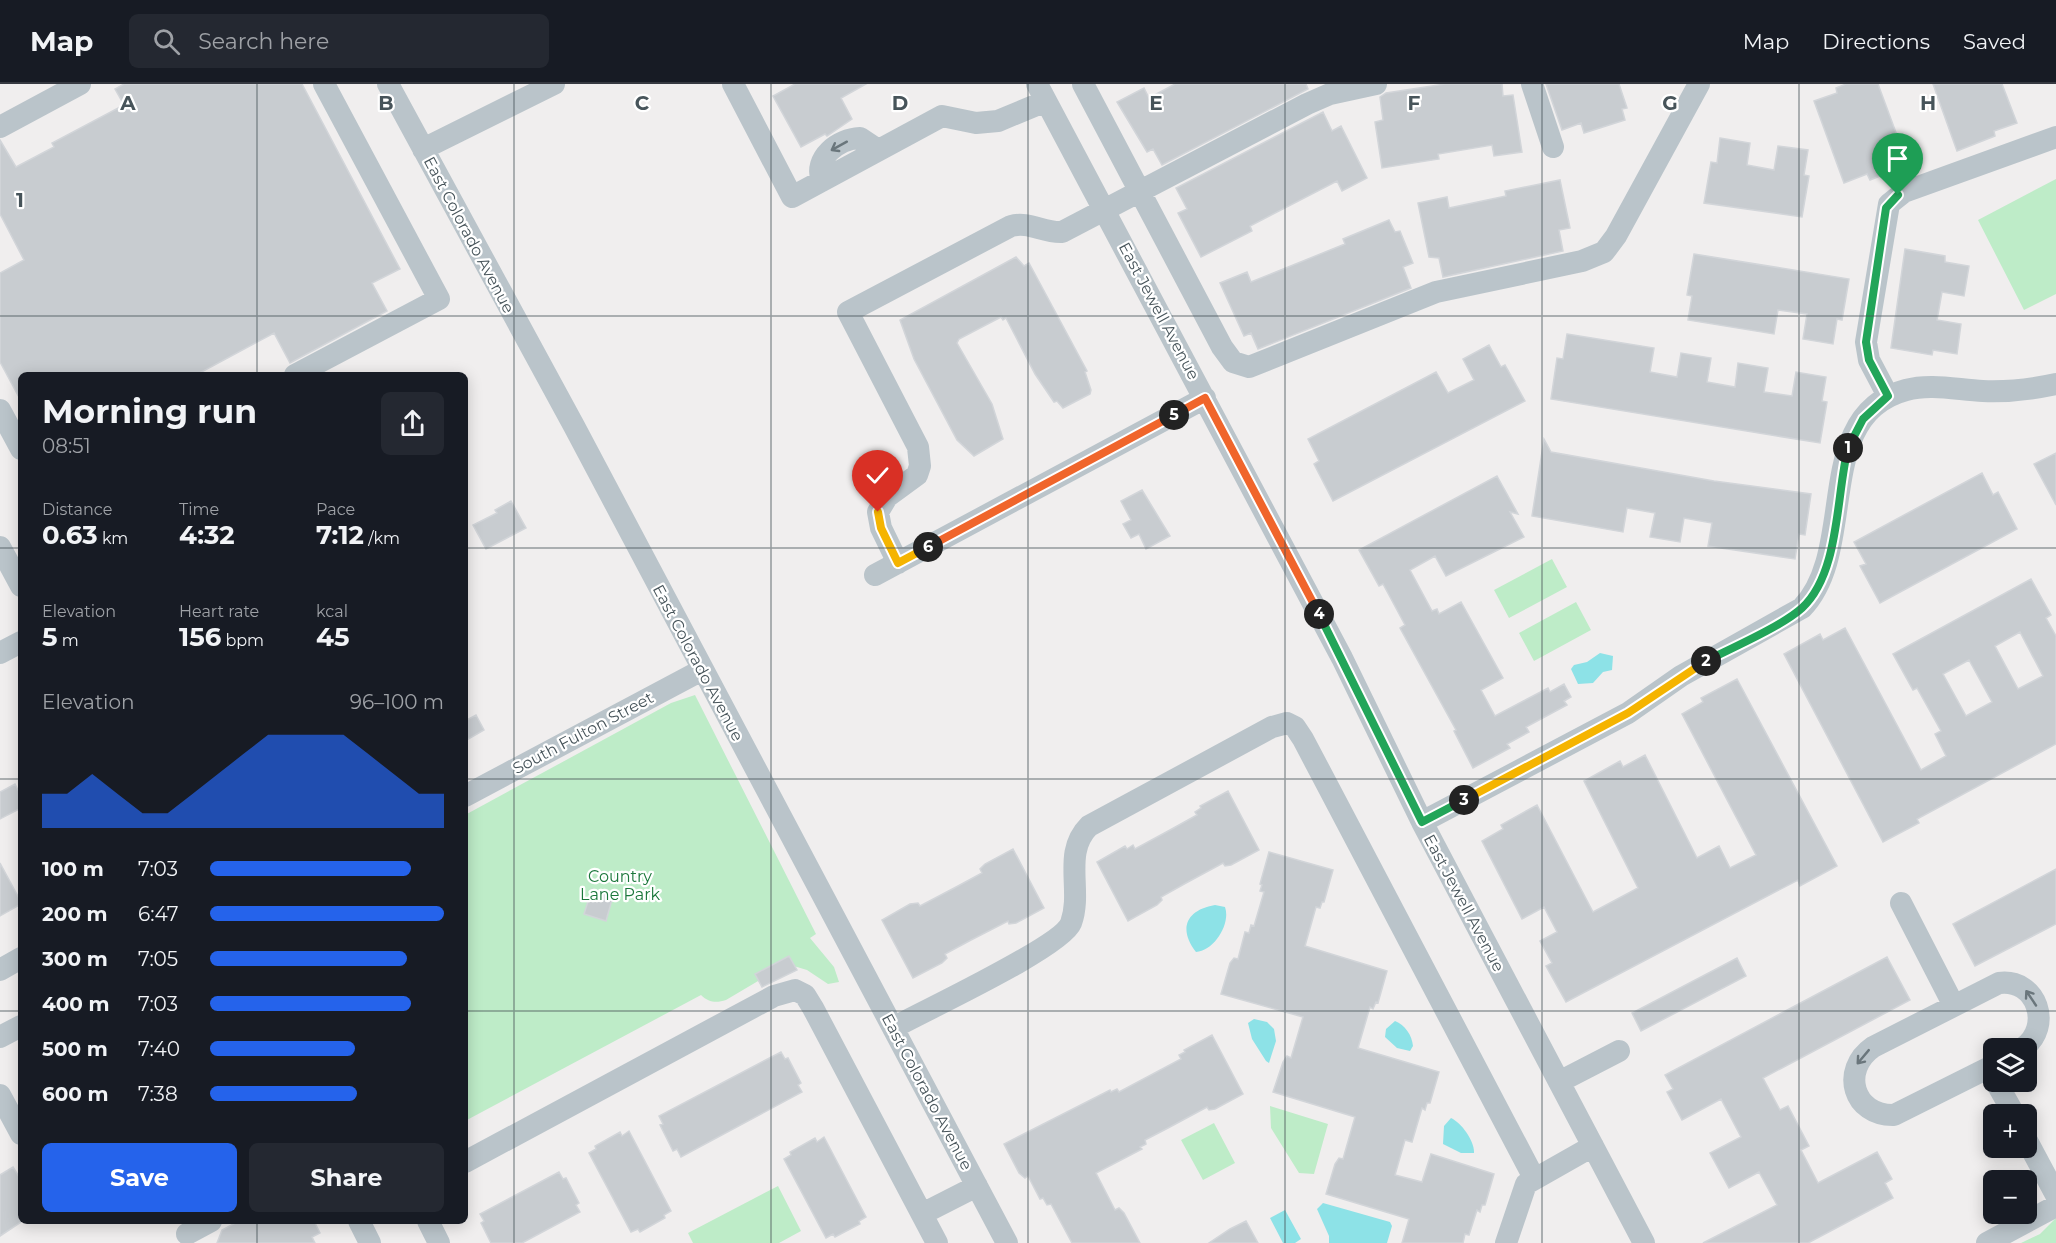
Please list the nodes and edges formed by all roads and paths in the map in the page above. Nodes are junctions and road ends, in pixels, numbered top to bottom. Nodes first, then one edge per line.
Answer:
1 (80, 84) edge
2 (324, 84) edge
3 (388, 84) edge
4 (554, 84) edge
5 (734, 84) edge
6 (1083, 84) edge
7 (1376, 84) edge
8 (1532, 84) edge
9 (1697, 87) edge
10 (1041, 92) edge
11 (0, 127) edge
12 (2056, 137) edge
13 (1553, 147) dead end
14 (423, 149) junction
15 (1139, 191) junction
16 (1105, 210) junction
17 (301, 372) edge
18 (2056, 384) edge
19 (1888, 396) junction
20 (1205, 398) junction
21 (0, 410) edge
22 (18, 443) edge
23 (2, 557) edge
24 (898, 563) junction
25 (876, 575) dead end
26 (18, 581) edge
27 (18, 644) edge
28 (0, 653) edge
29 (702, 670) junction
30 (468, 794) edge
31 (1422, 822) junction
32 (1901, 903) dead end
33 (18, 960) edge
34 (0, 970) edge
35 (1953, 1004) junction
36 (893, 1028) junction
37 (2034, 1038) edge
38 (1620, 1051) dead end
39 (1983, 1077) edge
40 (1559, 1082) junction
41 (0, 1095) edge
42 (18, 1128) edge
43 (1593, 1146) junction
44 (2036, 1158) edge
45 (468, 1160) edge
46 (1534, 1178) junction
47 (977, 1186) junction
48 (2056, 1195) edge
49 (2056, 1206) edge
50 (922, 1214) junction
51 (205, 1224) edge
52 (360, 1224) edge
53 (430, 1224) edge
54 (186, 1233) edge
55 (370, 1243) edge
56 (439, 1243) edge
57 (937, 1243) edge
58 (1007, 1243) edge
59 (1506, 1243) edge
60 (1644, 1243) edge
61 (1988, 1243) edge

1 - 11 street
2 - 17 street
3 - 14 street, East Colorado Avenue
4 - 14 street
5 - 10 street
6 - 15 street
7 - 15 street
8 - 13 street
9 - 15 street
10 - 16 street, East Jewell Avenue
12 - 19 street
14 - 29 street, East Colorado Avenue
15 - 16 street
16 - 20 street, East Jewell Avenue
16 - 24 street
18 - 19 street
19 - 31 street
20 - 24 street
20 - 31 street, East Jewell Avenue
21 - 22 street
23 - 26 street
24 - 25 street
27 - 28 street
29 - 30 street, South Fulton Street
29 - 36 street, East Colorado Avenue
31 - 40 street, East Jewell Avenue
32 - 35 street
33 - 34 street
37 -> 35 street
35 -> 39 street
36 - 46 street
36 - 47 street, East Colorado Avenue
38 - 40 street
40 - 43 street, East Jewell Avenue
41 - 42 street
43 - 46 street
43 - 60 street, East Jewell Avenue
44 - 48 street
45 - 50 street
46 - 59 street
47 - 50 street
47 - 58 street, East Colorado Avenue
49 - 61 street
50 - 57 street
51 - 54 street
52 - 55 street
53 - 56 street

